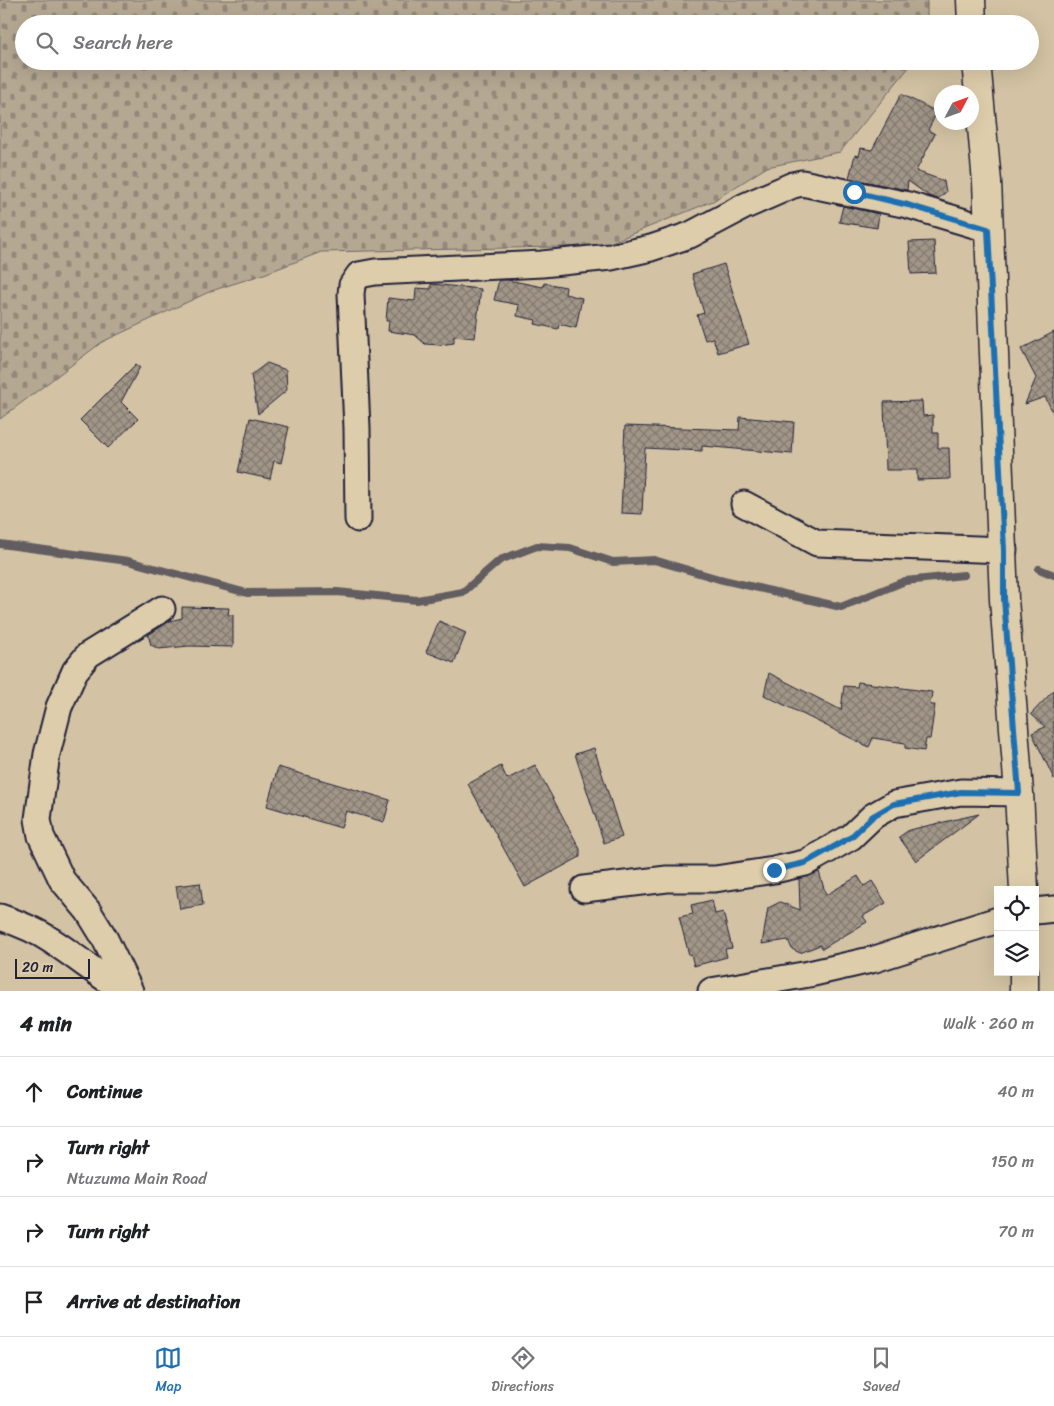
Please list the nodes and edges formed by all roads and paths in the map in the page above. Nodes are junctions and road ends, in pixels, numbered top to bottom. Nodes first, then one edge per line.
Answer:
1 (970, 0) edge
2 (971, 15) edge
3 (977, 70) edge
4 (988, 229) junction
5 (744, 504) dead end
6 (358, 519) dead end
7 (1004, 562) junction
8 (162, 608) dead end
9 (1019, 793) junction
10 (1024, 886) edge
11 (584, 889) dead end
12 (1054, 909) edge
13 (1039, 911) edge
14 (0, 917) edge
15 (994, 921) edge
16 (1024, 976) edge
17 (125, 991) edge
18 (130, 991) edge
19 (711, 991) edge
20 (1024, 991) edge

1 - 2 main road
3 - 4 main road
4 - 6 street
4 - 7 main road
5 - 7 street
7 - 9 main road
8 - 18 street
9 - 10 main road
9 - 11 street
12 - 13 street
14 - 17 street
15 - 19 street
16 - 20 main road

